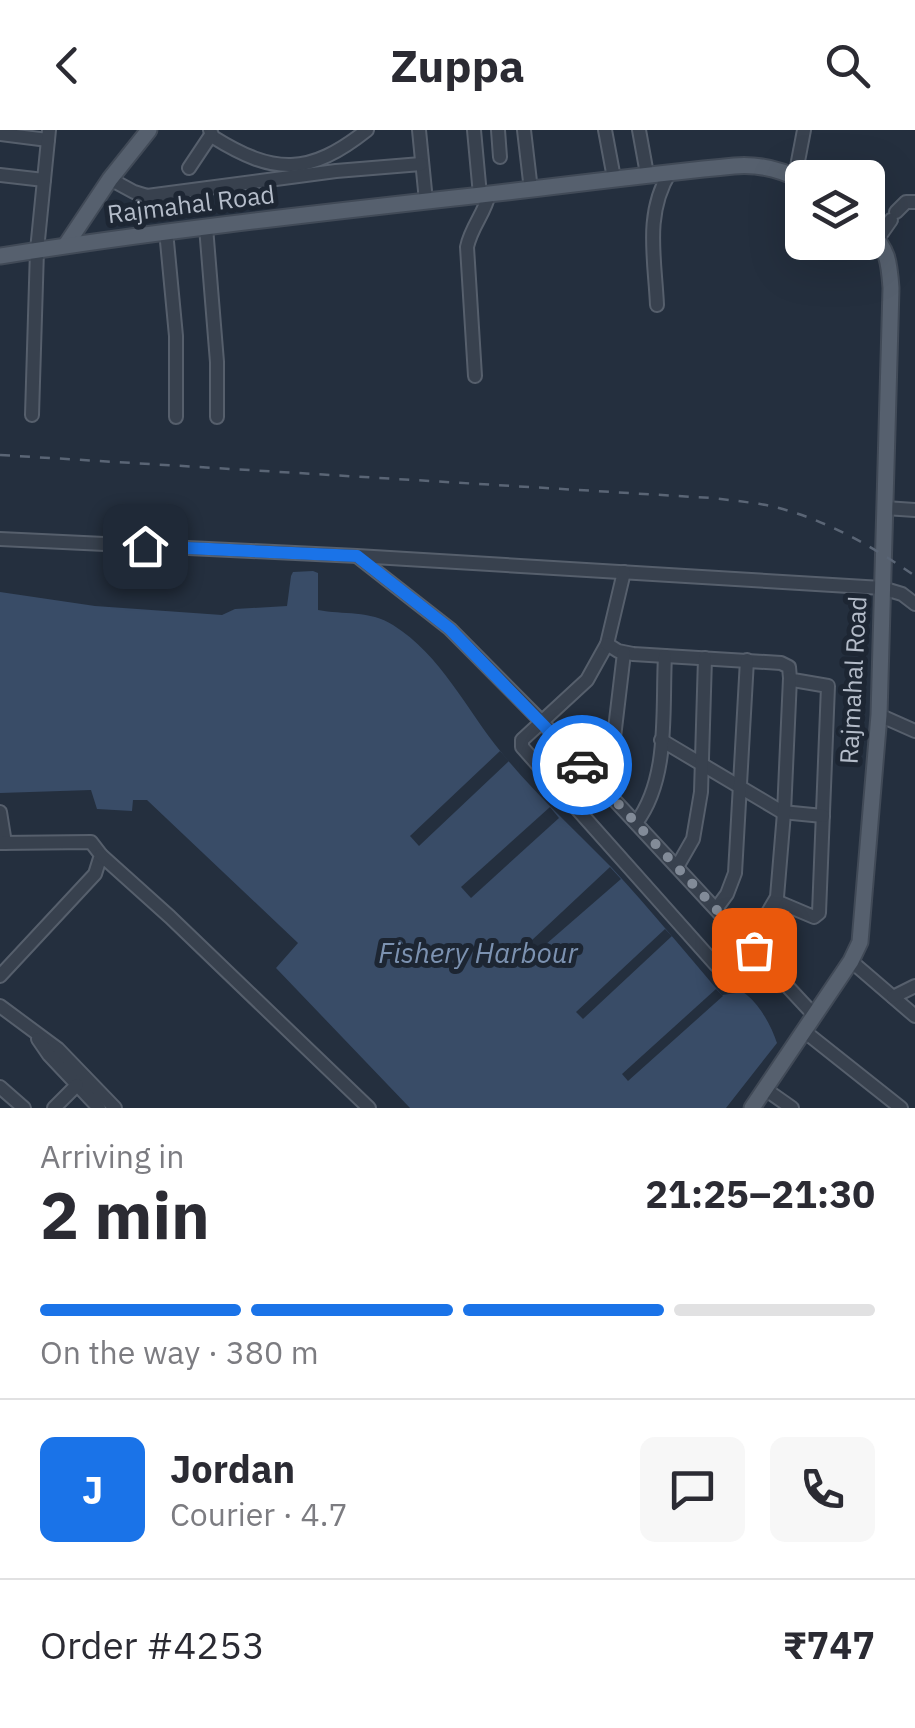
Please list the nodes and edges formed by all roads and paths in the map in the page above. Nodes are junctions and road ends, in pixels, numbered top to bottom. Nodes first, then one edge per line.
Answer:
1 (149, 130) edge
2 (367, 130) edge
3 (419, 130) edge
4 (474, 130) edge
5 (498, 130) edge
6 (524, 130) edge
7 (605, 130) edge
8 (639, 130) edge
9 (804, 130) edge
10 (210, 132) edge
11 (0, 134) edge
12 (48, 135) edge
13 (500, 157) dead end
14 (801, 160) edge
15 (421, 164) junction
16 (188, 168) dead end
17 (670, 172) junction
18 (785, 172) edge
19 (647, 174) junction
20 (0, 175) edge
21 (614, 178) junction
22 (110, 179) junction
23 (44, 180) junction
24 (531, 190) junction
25 (485, 195) junction
26 (426, 202) junction
27 (915, 202) edge
28 (885, 223) edge
29 (206, 227) junction
30 (166, 232) junction
31 (66, 245) junction
32 (36, 250) junction
33 (885, 253) edge
34 (0, 256) edge
35 (657, 305) dead end
36 (475, 376) dead end
37 (32, 415) dead end
38 (176, 417) dead end
39 (218, 417) dead end
40 (885, 508) junction
41 (915, 510) edge
42 (0, 540) edge
43 (357, 556) junction
44 (624, 572) junction
45 (882, 588) junction
46 (915, 604) edge
47 (608, 644) junction
48 (624, 653) junction
49 (665, 656) junction
50 (706, 658) junction
51 (746, 660) junction
52 (790, 678) junction
53 (878, 715) junction
54 (542, 722) junction
55 (915, 731) edge
56 (661, 740) junction
57 (703, 767) junction
58 (599, 783) junction
59 (740, 788) junction
60 (0, 812) edge
61 (784, 813) junction
62 (824, 816) junction
63 (636, 824) junction
64 (2, 843) edge
65 (101, 855) junction
66 (677, 867) junction
67 (776, 901) junction
68 (716, 909) junction
69 (752, 947) junction
70 (851, 961) junction
71 (0, 976) edge
72 (915, 986) edge
73 (893, 997) junction
74 (3, 1013) edge
75 (814, 1015) junction
76 (915, 1016) edge
77 (33, 1030) junction
78 (804, 1031) junction
79 (77, 1085) junction
80 (0, 1087) edge
81 (765, 1089) junction
82 (14, 1105) edge
83 (54, 1108) edge
84 (99, 1108) edge
85 (115, 1108) edge
86 (369, 1108) edge
87 (752, 1108) edge
88 (792, 1108) edge
89 (901, 1108) edge

1 - 22 main road
2 - 10 street
3 - 15 street
4 - 25 street
5 - 13 street
6 - 24 street
7 - 21 street
8 - 19 street
9 - 14 street
10 - 16 street
11 - 12 street
12 - 23 street
15 - 22 street
15 - 26 street
17 - 18 main road, Rajmahal Road
17 - 19 main road, Rajmahal Road
17 - 35 street
19 - 21 main road, Rajmahal Road
20 - 23 street
21 - 24 main road, Rajmahal Road
22 - 31 main road
23 - 32 street
24 - 25 main road, Rajmahal Road
25 - 26 main road, Rajmahal Road
25 - 36 street
26 - 29 main road, Rajmahal Road
27 - 28 street
29 - 30 main road, Rajmahal Road
29 - 39 street
30 - 31 main road, Rajmahal Road
30 - 38 street
31 - 32 main road, Rajmahal Road
32 - 34 main road, Rajmahal Road
32 - 37 street
33 - 40 main road, Rajmahal Road
40 - 41 street
40 - 45 main road, Rajmahal Road
42 - 43 street
43 - 44 street
43 - 54 street
44 - 45 street
44 - 47 street
45 - 46 street
45 - 53 main road, Rajmahal Road
47 - 48 street
47 - 54 street
48 - 49 street
48 - 58 street
49 - 50 street
49 - 56 street
50 - 51 street
50 - 57 street
51 - 52 street
51 - 59 street
52 - 61 street
52 - 62 street
53 - 55 street
53 - 70 main road, Rajmahal Road
54 - 58 street
54 - 69 street
56 - 57 street
56 - 63 street
57 - 59 street
57 - 66 street
58 - 63 street
59 - 61 street
59 - 68 street
60 - 64 street
61 - 62 street
61 - 67 street
62 - 67 street
63 - 66 street
64 - 65 street
65 - 71 street
65 - 86 street
66 - 68 street
67 - 69 street
68 - 69 street
69 - 75 street
70 - 73 street
70 - 75 main road, Rajmahal Road
72 - 73 street
73 - 76 street
74 - 77 street
75 - 78 main road, Rajmahal Road
77 - 79 street
77 - 85 street
78 - 81 main road, Rajmahal Road
78 - 89 street
79 - 83 street
79 - 84 street
80 - 82 street
81 - 87 main road, Rajmahal Road
81 - 88 street

